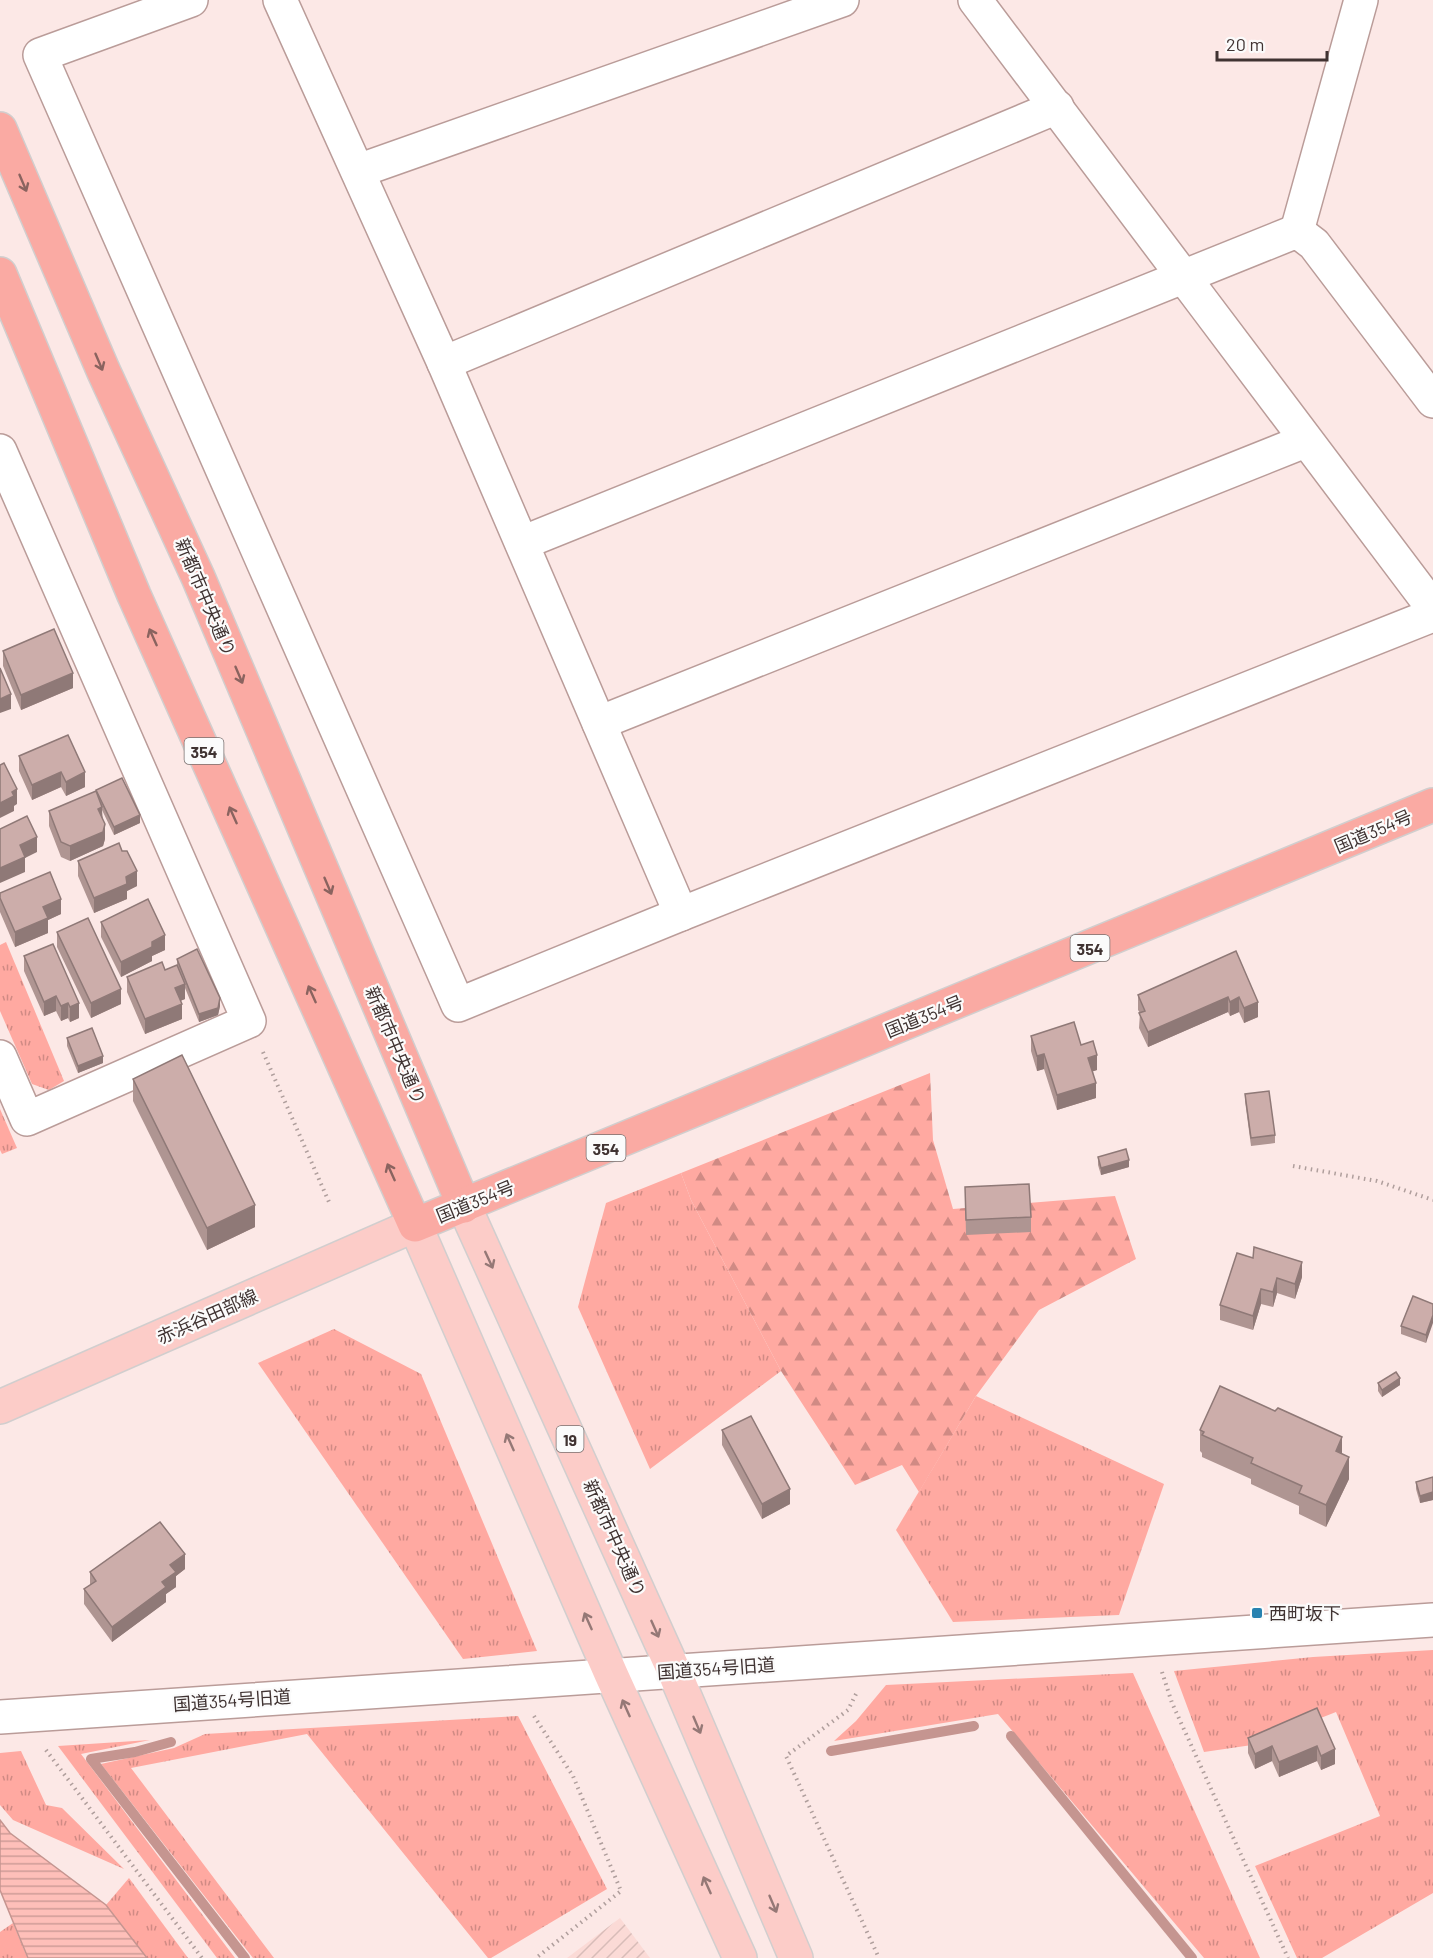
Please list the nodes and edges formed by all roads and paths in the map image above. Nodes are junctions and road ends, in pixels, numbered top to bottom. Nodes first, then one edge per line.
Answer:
1 (191, 0) edge
2 (280, 0) edge
3 (842, 0) edge
4 (975, 0) edge
5 (1361, 0) edge
6 (1057, 107) junction
7 (0, 129) edge
8 (358, 171) junction
9 (1297, 231) junction
10 (0, 274) edge
11 (1186, 276) junction
12 (444, 363) junction
13 (1433, 401) edge
14 (1305, 441) junction
15 (0, 451) edge
16 (522, 543) junction
17 (1433, 608) edge
18 (1433, 615) edge
19 (599, 723) junction
20 (1433, 805) edge
21 (681, 914) junction
22 (249, 1021) junction
23 (0, 1057) edge
24 (1293, 1166) dead end
25 (1433, 1200) edge
26 (329, 1202) dead end
27 (464, 1206) junction
28 (415, 1225) junction
29 (0, 1407) edge
30 (1433, 1620) edge
31 (1152, 1640) junction
32 (865, 1659) junction
33 (674, 1671) junction
34 (611, 1674) junction
35 (522, 1680) junction
36 (10, 1716) edge
37 (202, 1958) edge
38 (536, 1958) edge
39 (740, 1958) edge
40 (796, 1958) edge
41 (879, 1958) edge
42 (1288, 1958) edge

1 - 21 street
2 - 8 street
3 - 8 street
4 - 6 street
5 - 9 street
6 - 11 street
6 - 12 street
7 -> 27 highway, 新都市中央通り
8 - 12 street
9 - 11 street
9 - 13 street
28 -> 10 highway, 354
11 - 14 street
11 - 16 street
12 - 16 street
14 - 17 street
14 - 19 street
15 - 22 street
16 - 19 street
18 - 21 street
19 - 21 street
20 - 27 highway, 国道354号 / 354
22 - 23 street
22 - 26 path
24 - 25 path
27 - 28 highway, 国道354号 / 354
27 -> 33 main road, 新都市中央通り / 19
28 - 29 main road, 赤浜谷田部線 / 354
34 -> 28 main road
30 - 31 street, 国道354号旧道
31 - 32 street, 国道354号旧道
31 - 42 path
32 - 33 street, 国道354号旧道
32 - 41 path
33 - 34 street, 国道354号旧道
33 -> 40 main road, 新都市中央通り / 19
34 - 35 street, 国道354号旧道
39 -> 34 main road
35 - 36 street, 国道354号旧道
35 - 38 path
36 - 37 path

